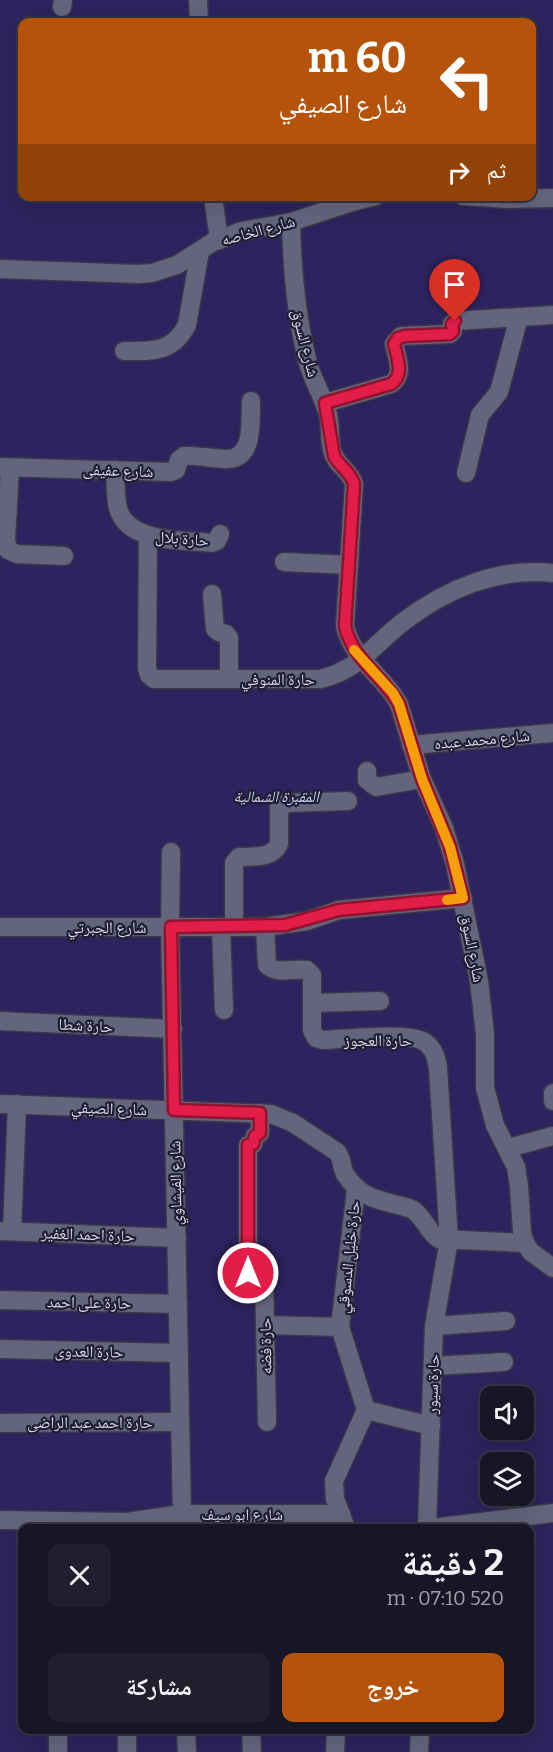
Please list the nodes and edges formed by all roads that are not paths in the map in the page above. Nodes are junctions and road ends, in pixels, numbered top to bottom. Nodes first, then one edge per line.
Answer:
1 (198, 0) edge
2 (199, 18) edge
3 (536, 198) edge
4 (553, 198) edge
5 (214, 201) edge
6 (357, 201) edge
7 (291, 222) junction
8 (219, 240) junction
9 (200, 251) junction
10 (0, 269) edge
11 (553, 315) edge
12 (519, 317) junction
13 (124, 351) dead end
14 (251, 401) dead end
15 (325, 403) junction
16 (5, 467) edge
17 (115, 470) junction
18 (466, 473) dead end
19 (220, 534) dead end
20 (148, 536) junction
21 (64, 556) dead end
22 (284, 562) dead end
23 (349, 565) junction
24 (553, 573) edge
25 (212, 594) dead end
26 (362, 660) junction
27 (229, 679) junction
28 (553, 733) edge
29 (411, 745) junction
30 (367, 771) dead end
31 (422, 779) junction
32 (348, 801) dead end
33 (171, 852) dead end
34 (463, 898) junction
35 (0, 927) edge
36 (171, 927) junction
37 (228, 927) junction
38 (265, 927) junction
39 (380, 1001) dead end
40 (312, 1003) junction
41 (224, 1010) dead end
42 (0, 1021) edge
43 (173, 1029) junction
44 (553, 1093) edge
45 (553, 1101) edge
46 (8, 1104) edge
47 (174, 1110) junction
48 (260, 1113) junction
49 (553, 1136) edge
50 (508, 1148) junction
51 (356, 1189) junction
52 (6, 1231) edge
53 (177, 1238) junction
54 (448, 1240) junction
55 (525, 1243) junction
56 (553, 1268) edge
57 (0, 1300) edge
58 (178, 1304) junction
59 (506, 1322) dead end
60 (265, 1325) junction
61 (434, 1326) junction
62 (340, 1327) junction
63 (0, 1349) edge
64 (179, 1353) junction
65 (504, 1362) dead end
66 (433, 1366) junction
67 (366, 1410) junction
68 (180, 1422) junction
69 (267, 1422) dead end
70 (0, 1423) edge
71 (431, 1426) junction
72 (553, 1513) edge
73 (182, 1514) junction
74 (0, 1520) edge
75 (343, 1521) edge
76 (46, 1524) edge
77 (132, 1524) edge
78 (430, 1524) edge
79 (463, 1524) edge
80 (58, 1734) edge
81 (127, 1734) edge
82 (186, 1734) edge
83 (251, 1734) edge
84 (336, 1734) edge
85 (420, 1734) edge
86 (58, 1752) edge
87 (127, 1752) edge
88 (187, 1752) edge
89 (252, 1752) edge
90 (335, 1752) edge
91 (419, 1752) edge

1 - 2 street
3 - 4 street
5 - 8 street
6 - 7 street, شارع الخاصه
7 - 8 street, شارع الخاصه
7 - 15 street, شارع السوق
8 - 9 street, شارع الخاصه
9 - 10 street, شارع الخاصه
9 - 13 street
11 - 12 street
12 - 15 street
12 - 18 street
14 - 17 street, شارع عفيفى
15 - 23 street, شارع السوق
16 - 17 street, شارع عفيفى
16 - 21 street
17 - 20 street, حارة بلال
19 - 20 street, حارة بلال
20 - 27 street, حارة المنوفي
22 - 23 street
23 - 26 street, شارع السوق
24 - 26 street, حارة المنوفي
25 - 27 street
26 - 27 street, حارة المنوفي
26 - 29 street, شارع السوق
28 - 29 street, شارع محمد عبده
29 - 31 street, شارع السوق
30 - 31 street
31 - 34 street, شارع السوق
32 - 37 street
33 - 36 street, شارع الفيشاوي
34 - 38 street, شارع الجبرتي
34 - 50 street, شارع السوق
35 - 36 street, شارع الجبرتي
36 - 37 street, شارع الجبرتي
36 - 43 street, شارع الفيشاوي
37 - 38 street, شارع الجبرتي
37 - 41 street
38 - 40 street, حارة العجوز
39 - 40 street
40 - 54 street, حارة العجوز
42 - 43 street, حارة شطا
43 - 47 street, شارع الفيشاوي
44 - 45 street
46 - 47 street, شارع الصيفي
46 - 52 street
47 - 48 street, شارع الصيفي
47 - 53 street, شارع الفيشاوي
48 - 51 street, شارع الصيفي
48 - 60 street, حارة فضه
49 - 50 street
50 - 55 street, شارع السوق
51 - 54 street
51 - 62 street, حارة خليل الدسوقي
52 - 53 street, حارة احمد الغفير
53 - 58 street, شارع الفيشاوي
54 - 55 street
54 - 61 street, حارة سيور
55 - 56 street
57 - 58 street, حارة على احمد
58 - 64 street, شارع الفيشاوي
59 - 61 street
60 - 62 street
60 - 69 street, حارة فضه
61 - 66 street, حارة سيور
62 - 67 street, حارة خليل الدسوقي
63 - 64 street, حارة العدوى
64 - 68 street, شارع الفيشاوي
65 - 66 street
66 - 71 street, حارة سيور
67 - 71 street
67 - 75 street
68 - 70 street, حارة احمد عبد الراضى
68 - 73 street, شارع الفيشاوي
71 - 78 street, حارة سيور
72 - 79 street
73 - 75 street, شارع ابو سيف
73 - 77 street, شارع ابو سيف
74 - 76 street, شارع ابو سيف
80 - 86 street
81 - 87 street
82 - 88 street
83 - 89 street
84 - 90 street
85 - 91 street

